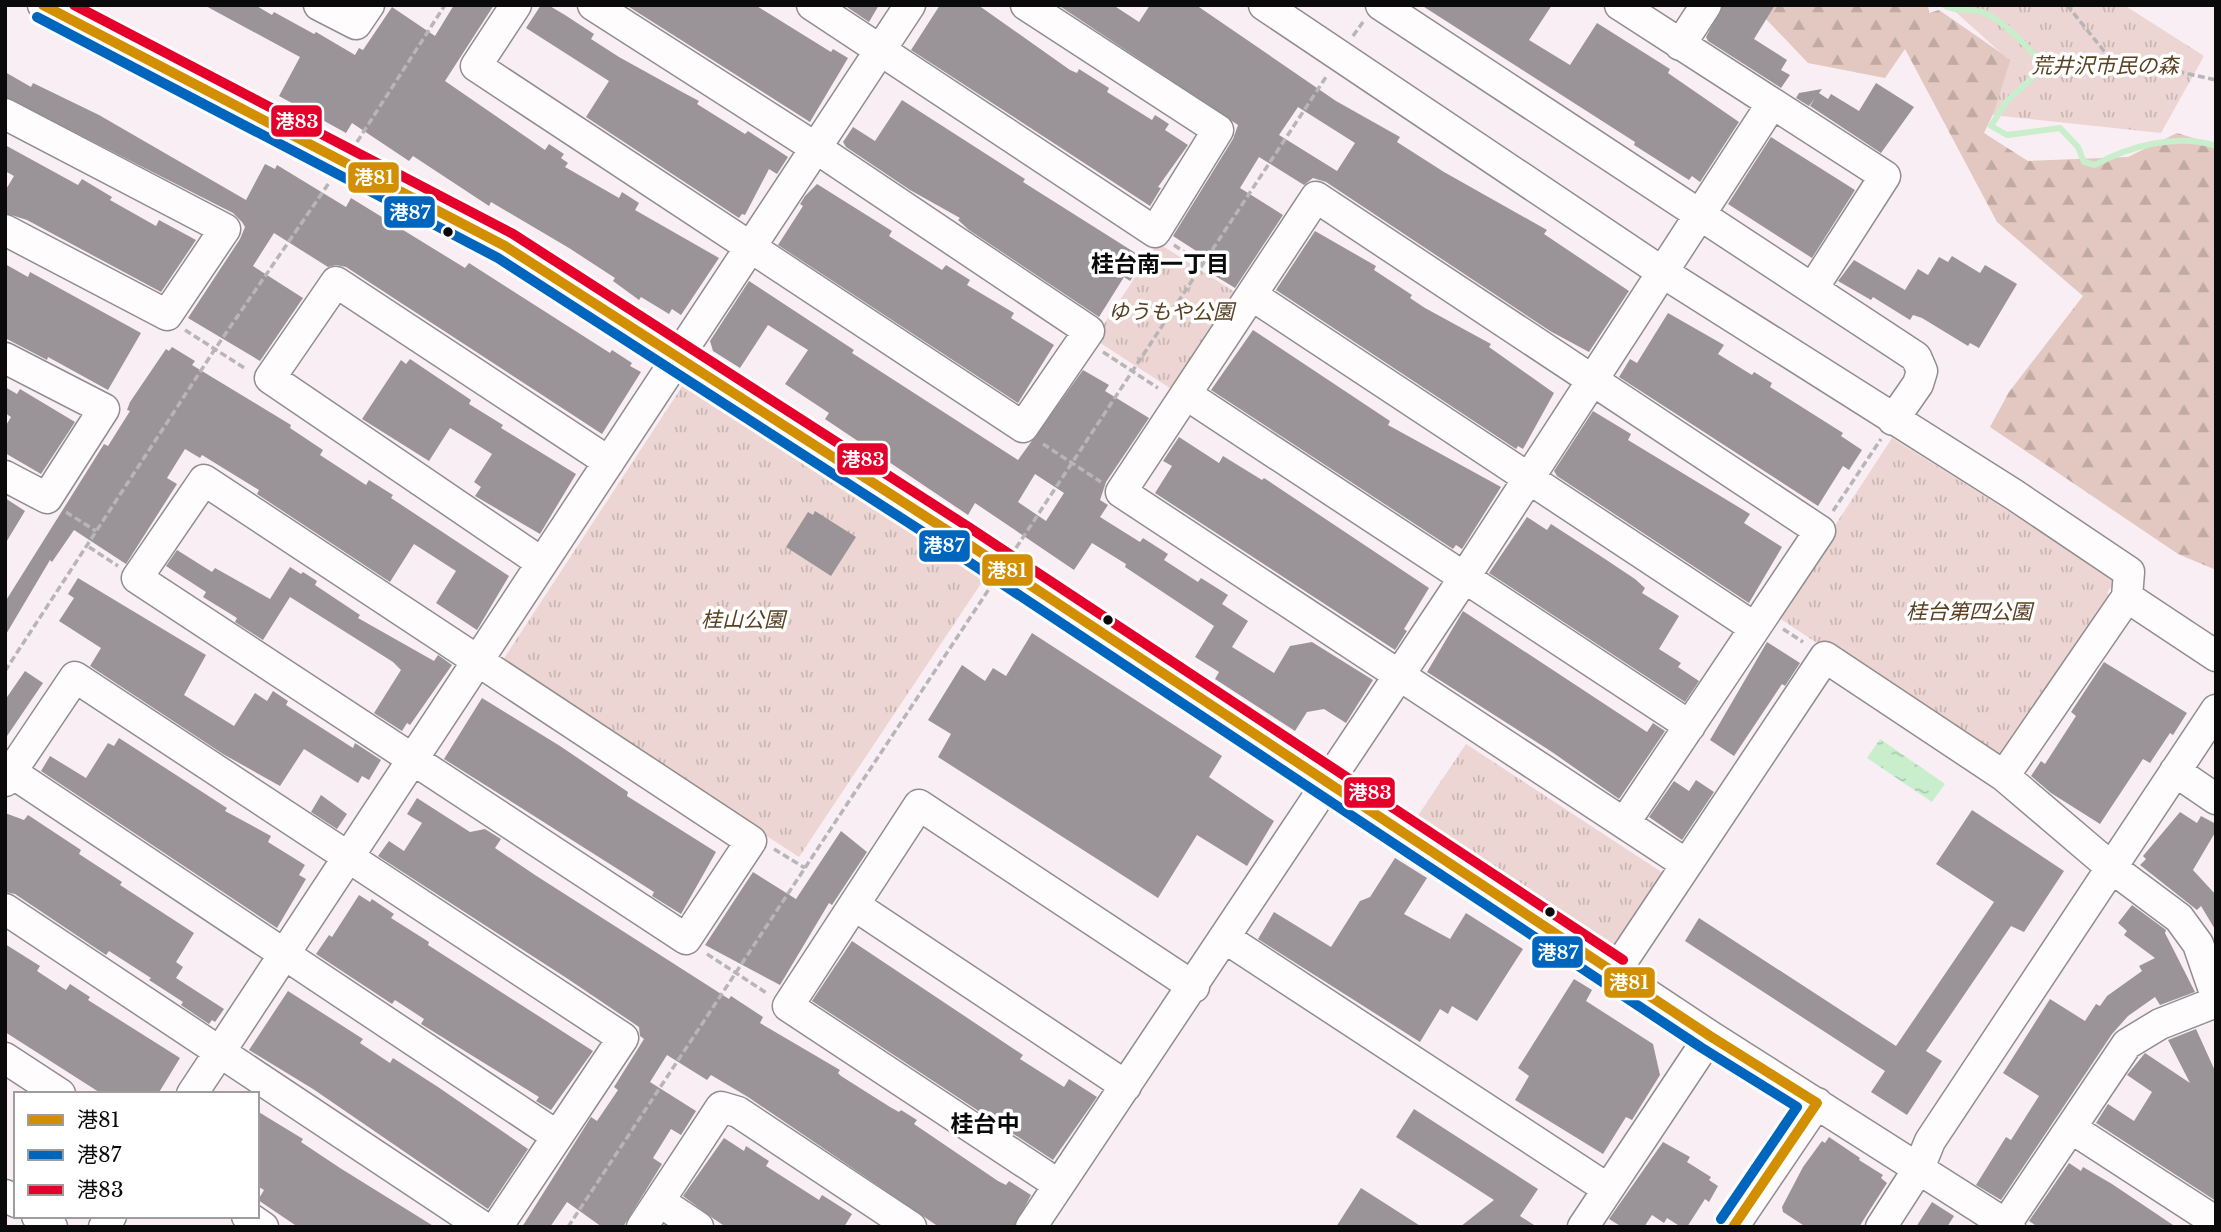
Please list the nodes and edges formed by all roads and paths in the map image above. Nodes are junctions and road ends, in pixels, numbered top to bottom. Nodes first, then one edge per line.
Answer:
1 (43, 5) edge
2 (319, 5) edge
3 (369, 5) edge
4 (445, 5) edge
5 (516, 5) edge
6 (593, 5) edge
7 (813, 5) edge
8 (910, 5) edge
9 (1026, 5) edge
10 (1264, 5) edge
11 (1620, 5) edge
12 (1706, 5) edge
13 (2067, 5) edge
14 (1374, 10) edge
15 (1680, 45) junction
16 (881, 50) junction
17 (1340, 56) junction
18 (2216, 80) edge
19 (1770, 105) junction
20 (5, 114) edge
21 (816, 148) junction
22 (345, 160) junction
23 (1700, 214) junction
24 (5, 230) edge
25 (1155, 232) junction
26 (751, 247) junction
27 (1202, 264) junction
28 (1662, 272) junction
29 (1813, 288) junction
30 (1253, 296) junction
31 (167, 315) junction
32 (1084, 339) junction
33 (215, 349) junction
34 (678, 357) junction
35 (5, 358) edge
36 (1133, 371) junction
37 (270, 378) junction
38 (1593, 378) junction
39 (1187, 395) junction
40 (1894, 420) junction
41 (1023, 427) junction
42 (609, 462) junction
43 (1072, 463) junction
44 (5, 477) edge
45 (1529, 477) junction
46 (1121, 492) junction
47 (47, 498) junction
48 (96, 531) junction
49 (1820, 531) junction
50 (88, 547) junction
51 (542, 563) junction
52 (1002, 569) junction
53 (137, 578) junction
54 (1464, 578) junction
55 (2127, 597) junction
56 (1759, 622) junction
57 (2216, 656) edge
58 (1825, 657) junction
59 (478, 661) junction
60 (5, 671) edge
61 (1396, 676) junction
62 (2216, 710) edge
63 (1690, 726) junction
64 (412, 759) junction
65 (2175, 771) junction
66 (8, 776) edge
67 (2004, 776) junction
68 (1325, 782) junction
69 (2216, 799) edge
70 (1625, 822) junction
71 (751, 841) junction
72 (348, 858) junction
73 (1686, 864) junction
74 (805, 868) junction
75 (2112, 868) junction
76 (854, 905) junction
77 (5, 909) edge
78 (1224, 937) junction
79 (686, 939) junction
80 (284, 954) junction
81 (1615, 972) junction
82 (737, 973) junction
83 (1194, 987) junction
84 (2216, 996) edge
85 (2216, 1002) edge
86 (788, 1006) junction
87 (1710, 1036) junction
88 (219, 1053) junction
89 (5, 1058) edge
90 (1126, 1086) junction
91 (57, 1092) edge
92 (193, 1092) edge
93 (1817, 1102) junction
94 (2071, 1128) junction
95 (557, 1136) junction
96 (1919, 1168) junction
97 (1059, 1185) junction
98 (1608, 1189) junction
99 (659, 1201) junction
100 (2216, 1222) edge
101 (2008, 1226) edge
102 (483, 1227) edge
103 (497, 1227) edge
104 (568, 1227) edge
105 (642, 1227) edge
106 (698, 1227) edge
107 (911, 1227) edge
108 (1031, 1227) edge
109 (1583, 1227) edge
110 (1733, 1227) edge
111 (1881, 1227) edge

1 - 22 street
2 - 3 street
4 - 22 path
5 - 26 street
6 - 21 street
7 - 16 street
8 - 16 street
9 - 25 street
10 - 17 street
11 - 15 street
12 - 15 street
13 - 18 path
14 - 17 path
14 - 23 street
15 - 19 street
16 - 21 street
16 - 25 street
17 - 27 path
17 - 28 street
19 - 23 street
19 - 29 street
20 - 31 street
21 - 26 street
21 - 32 street
22 - 33 path
22 - 34 street
23 - 28 street
23 - 29 street
24 - 31 street
25 - 27 path
26 - 34 street
26 - 41 street
27 - 36 path
28 - 38 street
28 - 40 street
29 - 40 street
30 - 38 street
30 - 39 street
30 - 45 street
31 - 33 path
32 - 36 path
32 - 41 street
33 - 37 path
33 - 48 path
34 - 42 street
34 - 52 street
35 - 47 street
36 - 43 path
37 - 42 street
37 - 51 street
38 - 45 street
38 - 49 street
39 - 46 street
39 - 54 street
40 - 49 path
40 - 55 street
41 - 43 path
42 - 51 street
43 - 46 path
43 - 52 path
44 - 47 street
45 - 54 street
45 - 56 street
46 - 61 street
47 - 48 path
48 - 50 path
49 - 56 street
50 - 53 path
50 - 60 path
51 - 59 street
52 - 68 street
52 - 74 path
53 - 59 street
53 - 64 street
54 - 61 street
54 - 63 street
55 - 57 street
55 - 67 street
56 - 58 path
56 - 63 street
58 - 67 street
58 - 73 street
59 - 64 street
59 - 71 street
61 - 68 street
61 - 70 street
62 - 65 street
63 - 70 street
64 - 72 street
64 - 79 street
65 - 69 street
65 - 75 street
66 - 72 street
66 - 80 street
67 - 75 street
68 - 78 street
68 - 81 street
70 - 73 street
71 - 74 path
71 - 79 street
72 - 80 street
72 - 95 street
73 - 81 street
74 - 82 path
75 - 84 street
75 - 96 street
76 - 83 street
76 - 86 street
76 - 90 street
77 - 88 street
78 - 83 street
78 - 98 street
79 - 82 path
80 - 88 street
80 - 95 street
81 - 87 street
82 - 86 path
82 - 104 path
83 - 90 street
85 - 94 street
86 - 97 street
87 - 93 street
87 - 98 street
88 - 92 street
88 - 102 street
89 - 91 street
90 - 97 street
93 - 96 street
93 - 110 street
94 - 100 street
94 - 101 street
95 - 103 street
96 - 101 street
96 - 111 street
97 - 108 street
98 - 109 street
99 - 105 street
99 - 106 street
99 - 107 street

